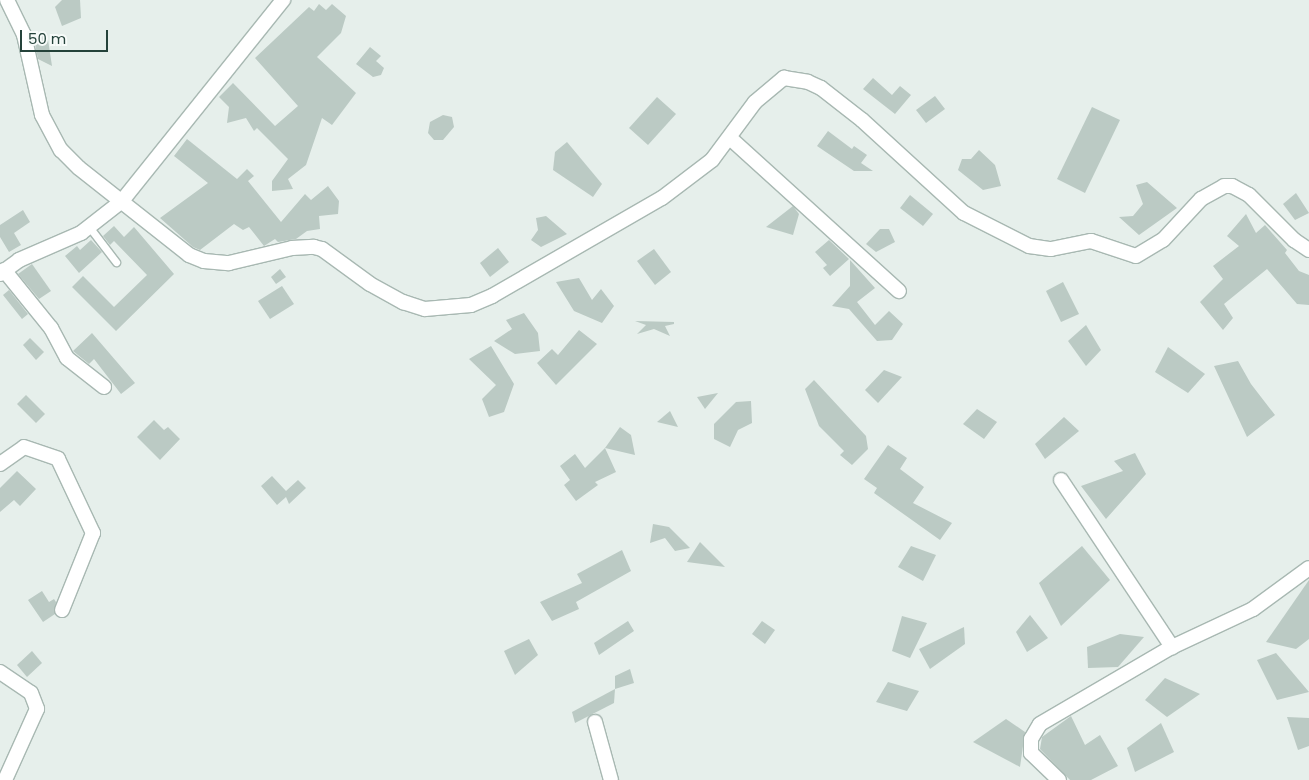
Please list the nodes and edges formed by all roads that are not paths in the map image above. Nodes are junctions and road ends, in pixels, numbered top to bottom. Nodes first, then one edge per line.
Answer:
1 (7, 0) edge
2 (283, 0) edge
3 (730, 138) junction
4 (122, 201) junction
5 (90, 228) junction
6 (1309, 250) edge
7 (116, 262) dead end
8 (2, 272) edge
9 (899, 291) dead end
10 (104, 387) dead end
11 (0, 464) edge
12 (1061, 480) dead end
13 (1309, 568) edge
14 (62, 610) dead end
15 (1172, 647) junction
16 (0, 672) edge
17 (595, 722) dead end
18 (6, 780) edge
19 (611, 780) edge
20 (1059, 780) edge

1 - 4 street
2 - 4 street
3 - 4 street
3 - 6 street
3 - 9 street
4 - 5 street
5 - 7 lane
5 - 8 street
8 - 10 street
11 - 14 street
12 - 15 street
13 - 15 street
15 - 20 street
16 - 18 street
17 - 19 street

